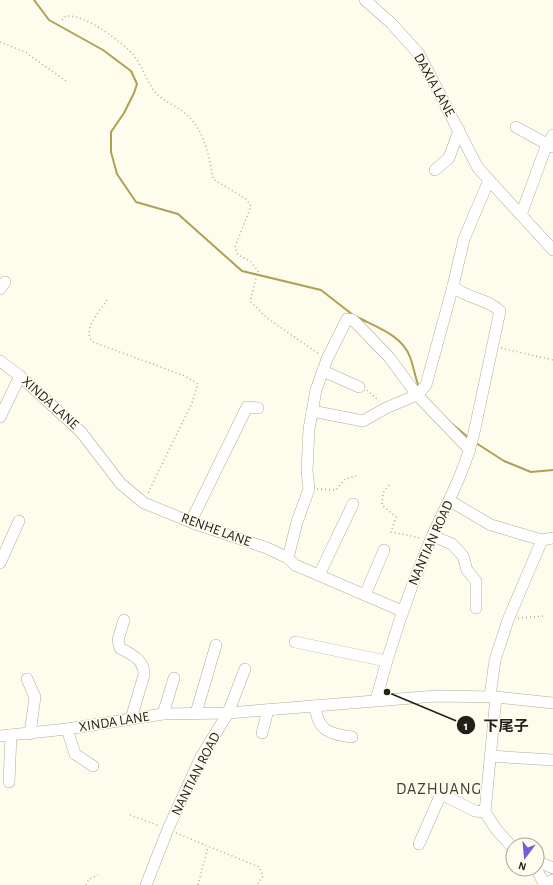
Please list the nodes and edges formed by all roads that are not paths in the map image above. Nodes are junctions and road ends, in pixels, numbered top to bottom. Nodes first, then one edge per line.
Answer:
1 (365, 0) edge
2 (516, 128) dead end
3 (459, 130) junction
4 (551, 142) edge
5 (435, 170) dead end
6 (489, 180) junction
7 (521, 215) junction
8 (553, 250) edge
9 (453, 286) junction
10 (0, 361) edge
11 (323, 371) junction
12 (20, 376) junction
13 (359, 387) road end
14 (421, 391) junction
15 (258, 408) dead end
16 (312, 411) junction
17 (0, 417) edge
18 (472, 442) junction
19 (450, 501) junction
20 (144, 503) joint
21 (353, 504) dead end
22 (19, 521) dead end
23 (193, 523) junction
24 (432, 538) junction
25 (548, 539) edge
26 (384, 550) dead end
27 (288, 558) junction
28 (0, 563) edge
29 (319, 575) junction
30 (366, 595) junction
31 (476, 608) dead end
32 (402, 611) junction
33 (124, 620) dead end
34 (295, 642) dead end
35 (216, 645) dead end
36 (386, 661) junction
37 (245, 669) dead end
38 (174, 678) dead end
39 (27, 679) dead end
40 (493, 697) junction
41 (376, 700) junction
42 (553, 703) edge
43 (315, 706) junction
44 (268, 710) junction
45 (196, 713) junction
46 (228, 713) junction
47 (163, 714) junction
48 (131, 719) junction
49 (67, 729) junction
50 (30, 734) junction
51 (262, 734) dead end
52 (5, 736) edge
53 (352, 737) dead end
54 (490, 756) junction
55 (553, 760) edge
56 (93, 766) dead end
57 (9, 782) dead end
58 (485, 812) junction
59 (505, 839) edge
60 (419, 844) dead end
61 (553, 881) edge
62 (146, 885) edge
63 (545, 885) edge

1 - 3 street, DAXIA LANE
2 - 4 street
3 - 5 street
3 - 6 street, DAXIA LANE
4 - 7 street
6 - 7 street, DAXIA LANE
6 - 9 street
7 - 8 street, DAXIA LANE
9 - 14 street
9 - 18 street
10 - 12 street, XINDA LANE
11 - 13 street
11 - 14 street
11 - 16 street
12 - 17 street
12 - 20 street, XINDA LANE
14 - 16 street
14 - 18 street
15 - 23 street
16 - 27 street
18 - 19 street, NANTIAN ROAD
19 - 24 street, NANTIAN ROAD
19 - 25 street
20 - 23 street, RENHE LANE
21 - 29 street
22 - 28 street
23 - 27 street, RENHE LANE
24 - 31 street
24 - 32 street, NANTIAN ROAD
25 - 40 street
26 - 30 street
27 - 29 street, RENHE LANE
29 - 30 street, RENHE LANE
30 - 32 street, RENHE LANE
32 - 36 street, NANTIAN ROAD
33 - 48 street
34 - 36 street
35 - 45 street
36 - 41 street, NANTIAN ROAD
37 - 46 street, NANTIAN ROAD
38 - 47 street
39 - 50 street
40 - 41 street
40 - 42 street
40 - 54 street
41 - 43 street
43 - 44 street
43 - 53 street
44 - 46 street
44 - 51 street
45 - 46 street, XINDA LANE
45 - 47 street, XINDA LANE
46 - 62 street, NANTIAN ROAD
47 - 48 street, XINDA LANE
48 - 49 street, XINDA LANE
49 - 50 street, XINDA LANE
49 - 56 street
50 - 52 street, XINDA LANE
52 - 57 street
54 - 55 street
54 - 58 street
58 - 59 street
58 - 60 street
61 - 63 main road

